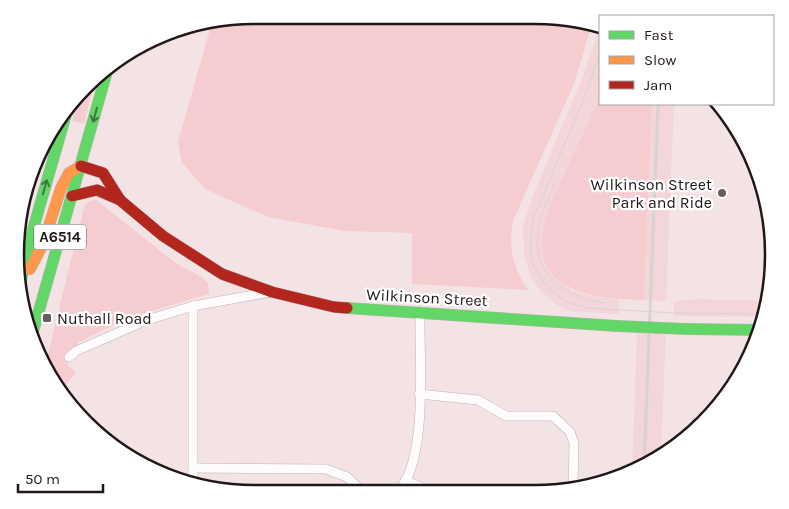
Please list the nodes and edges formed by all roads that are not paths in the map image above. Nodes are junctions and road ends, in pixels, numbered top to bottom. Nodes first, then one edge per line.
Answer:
1 (105, 78) edge
2 (64, 125) edge
3 (81, 166) junction
4 (72, 196) junction
5 (120, 200) junction
6 (24, 268) edge
7 (25, 277) edge
8 (272, 292) junction
9 (194, 306) junction
10 (420, 314) junction
11 (35, 325) edge
12 (753, 330) edge
13 (69, 357) dead end
14 (419, 394) junction
15 (193, 468) junction
16 (193, 476) edge
17 (405, 480) junction
18 (573, 482) edge
19 (356, 485) edge
20 (402, 485) edge
21 (416, 485) edge

1 -> 3 main road, A6514
6 -> 2 main road, A6514
3 - 4 main road, A6514
3 - 5 main road, Wilkinson Street
3 - 7 main road
4 - 5 main road, Wilkinson Street
4 - 11 main road, A6514
5 - 8 main road, Wilkinson Street
8 - 9 street
8 - 10 main road, Wilkinson Street
9 - 13 street
9 - 15 street
10 - 12 main road, Wilkinson Street, bridge
10 - 14 street
14 - 17 street
14 - 18 street
15 - 16 street
15 - 19 street
17 - 20 street
17 - 21 street

